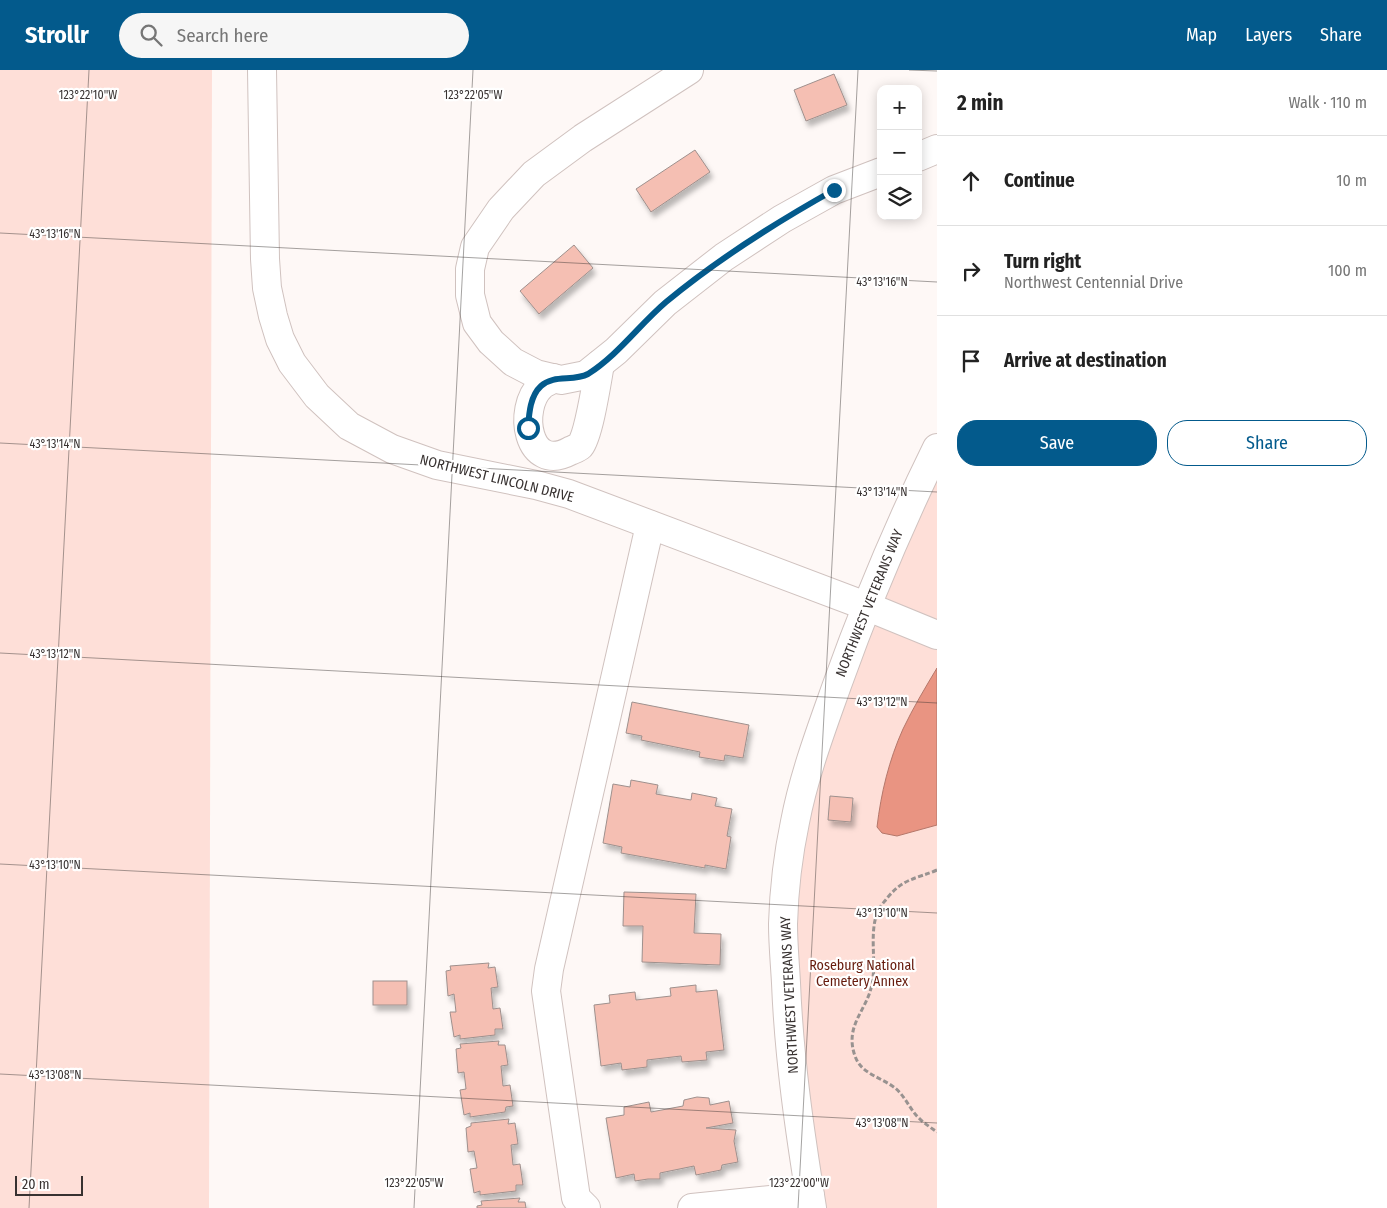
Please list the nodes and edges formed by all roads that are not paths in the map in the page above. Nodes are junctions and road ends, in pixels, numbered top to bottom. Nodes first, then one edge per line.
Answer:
1 (262, 70) edge
2 (689, 70) edge
3 (937, 149) edge
4 (922, 155) edge
5 (877, 174) edge
6 (600, 364) junction
7 (554, 378) junction
8 (937, 448) edge
9 (650, 525) junction
10 (866, 606) junction
11 (937, 635) edge
12 (811, 1202) edge
13 (586, 1208) edge
14 (692, 1208) edge

1 - 9 street, NORTHWEST LINCOLN DRIVE
2 - 7 street
3 - 4 street
5 - 6 street
6 - 7 street
6 - 7 street
8 - 10 street, NORTHWEST VETERANS WAY
9 - 10 street, NORTHWEST LINCOLN DRIVE
9 - 13 street
10 - 11 street, NORTHWEST LINCOLN DRIVE
10 - 12 street, NORTHWEST VETERANS WAY
12 - 14 street

